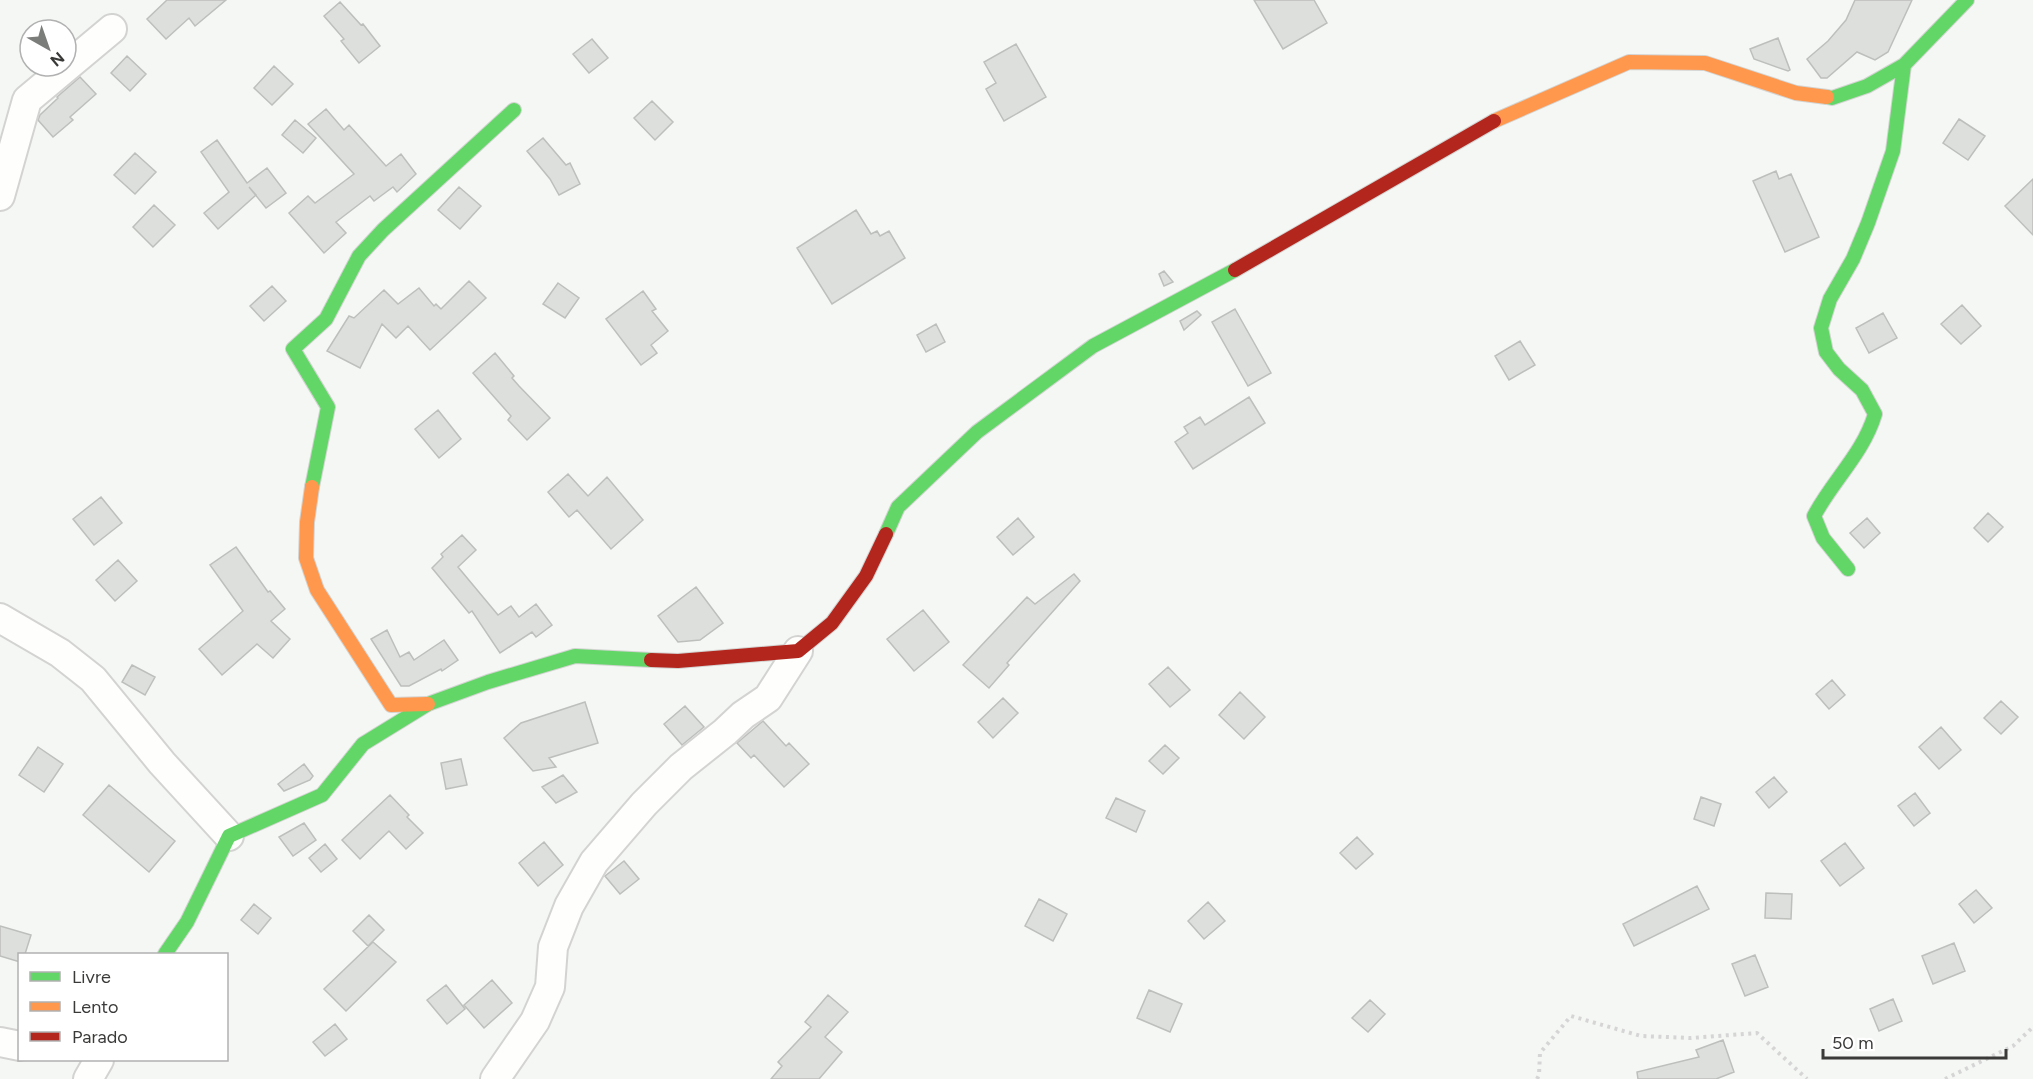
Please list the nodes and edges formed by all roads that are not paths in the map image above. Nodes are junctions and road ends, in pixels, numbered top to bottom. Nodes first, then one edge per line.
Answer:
1 (1967, 0) edge
2 (112, 29) dead end
3 (1904, 65) junction
4 (514, 110) dead end
5 (0, 196) edge
6 (1848, 569) dead end
7 (0, 618) edge
8 (798, 651) junction
9 (428, 704) junction
10 (230, 836) junction
11 (166, 953) edge
12 (0, 1042) edge
13 (18, 1046) edge
14 (495, 1079) edge

1 - 3 street
2 - 5 street
3 - 6 street
3 - 8 street
4 - 9 street
7 - 10 street
8 - 9 street
8 - 14 street
9 - 10 street
10 - 11 street
12 - 13 street

